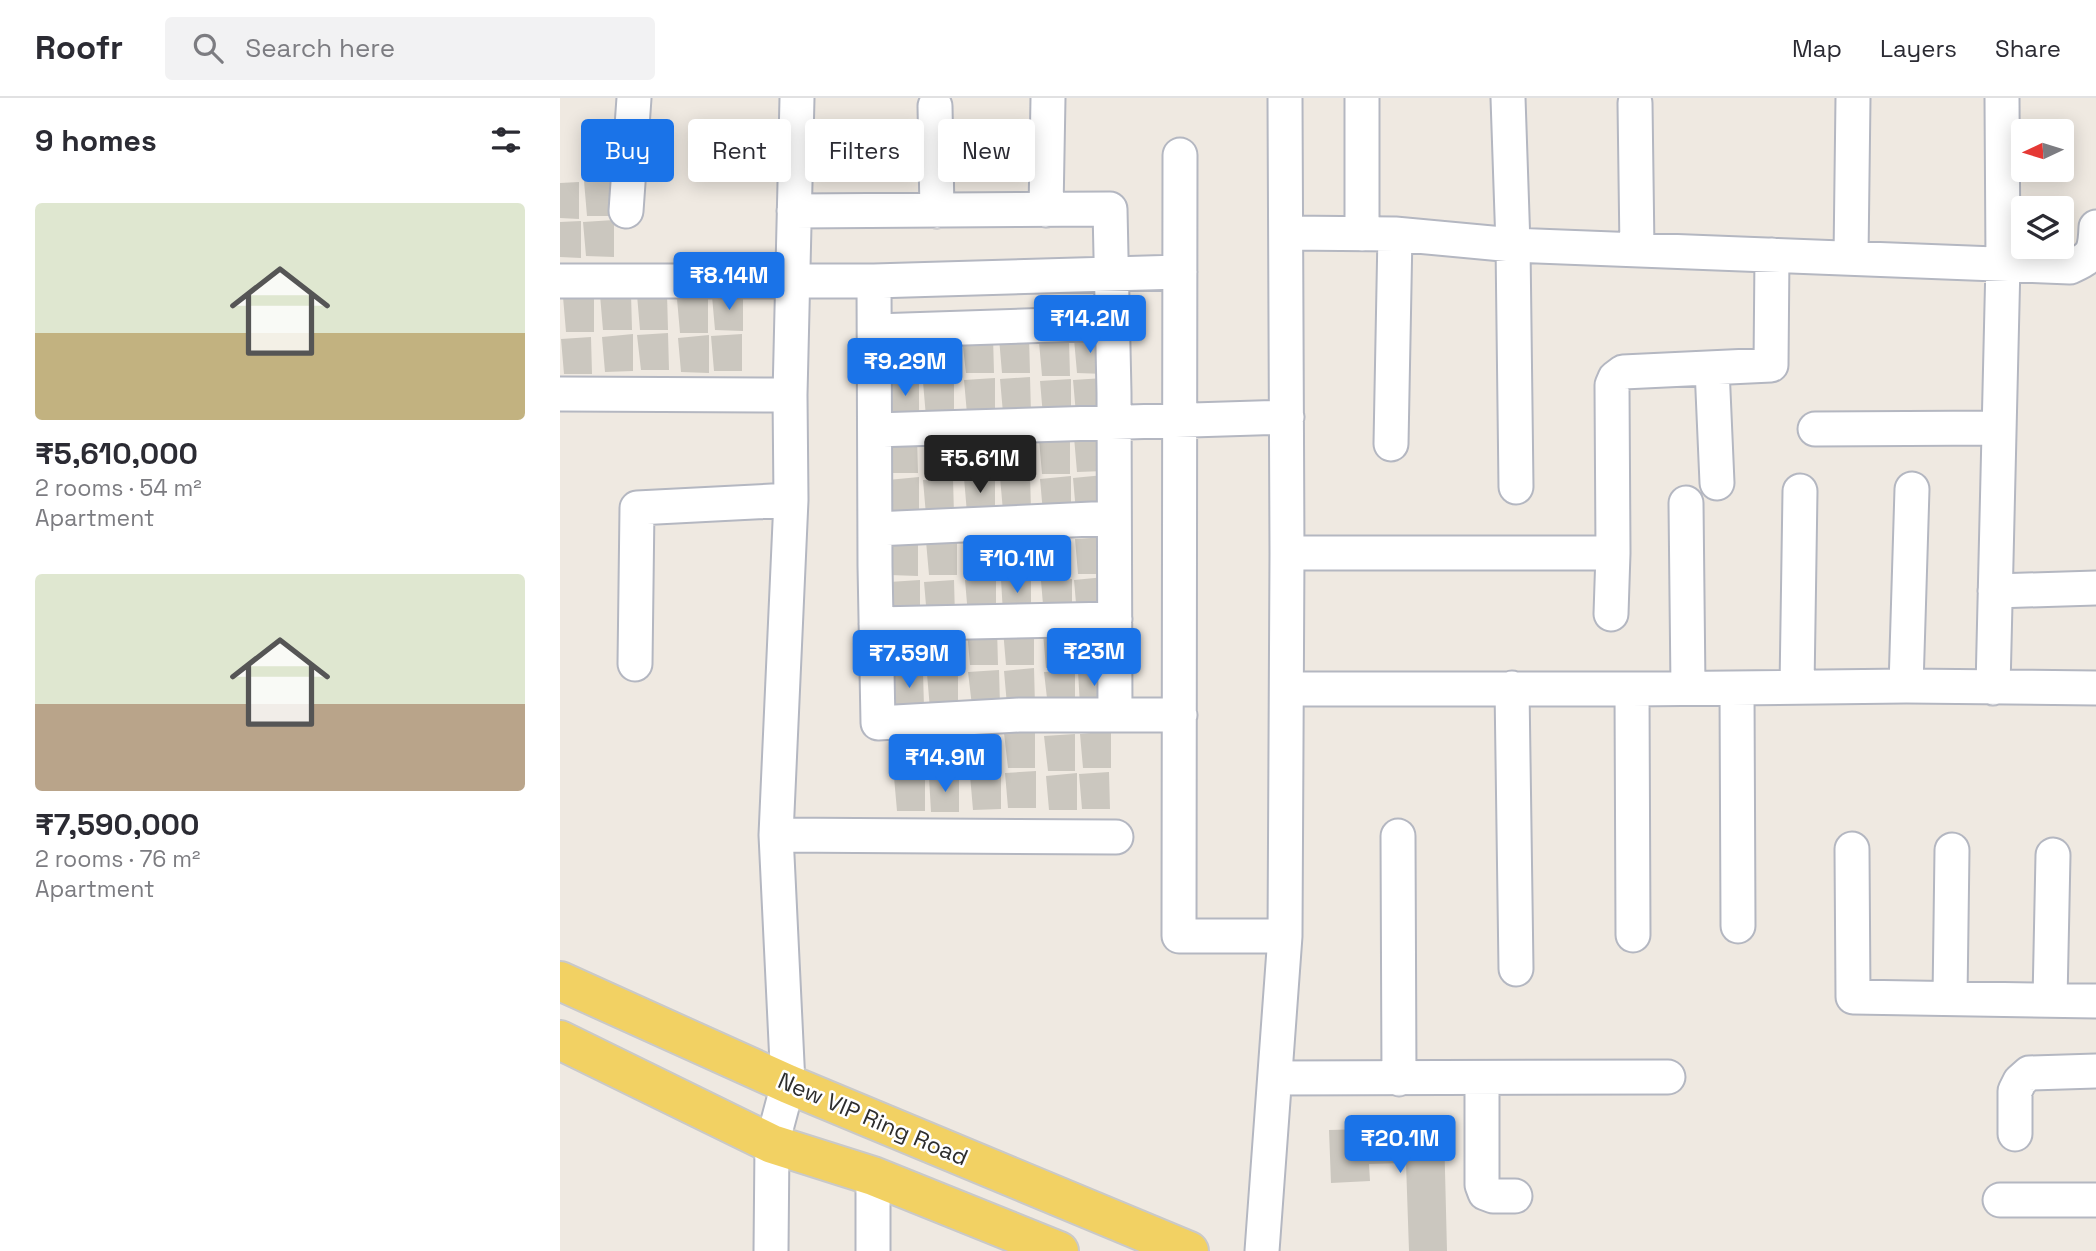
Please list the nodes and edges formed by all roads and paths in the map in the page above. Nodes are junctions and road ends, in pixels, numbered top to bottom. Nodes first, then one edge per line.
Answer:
1 (634, 98) edge
2 (797, 98) edge
3 (1048, 98) edge
4 (1285, 98) edge
5 (1362, 98) edge
6 (1508, 98) edge
7 (1853, 98) edge
8 (2002, 98) edge
9 (1635, 103) dead end
10 (935, 106) dead end
11 (1180, 155) dead end
12 (1046, 210) junction
13 (625, 211) dead end
14 (794, 211) junction
15 (937, 211) junction
16 (2096, 228) edge
17 (1287, 233) junction
18 (1362, 234) junction
19 (1395, 234) junction
20 (1513, 246) junction
21 (1637, 250) junction
22 (1772, 255) junction
23 (1851, 258) junction
24 (2003, 262) junction
25 (1180, 272) junction
26 (1110, 274) junction
27 (560, 281) edge
28 (793, 281) junction
29 (874, 281) junction
30 (1112, 323) junction
31 (875, 331) junction
32 (1712, 368) junction
33 (560, 394) edge
34 (790, 395) junction
35 (1287, 417) junction
36 (1180, 421) junction
37 (1114, 422) junction
38 (1999, 428) junction
39 (1815, 429) dead end
40 (875, 430) junction
41 (1391, 444) dead end
42 (1717, 483) dead end
43 (1516, 487) dead end
44 (1912, 489) dead end
45 (1800, 491) dead end
46 (792, 500) junction
47 (1686, 503) dead end
48 (1114, 518) junction
49 (875, 529) junction
50 (1287, 553) junction
51 (1613, 553) junction
52 (2096, 588) edge
53 (1995, 591) junction
54 (1611, 614) dead end
55 (1115, 619) junction
56 (876, 624) junction
57 (635, 664) dead end
58 (1906, 686) junction
59 (1688, 687) junction
60 (1797, 687) junction
61 (1512, 688) junction
62 (1737, 688) junction
63 (1993, 688) junction
64 (2096, 688) edge
65 (1287, 689) junction
66 (1632, 689) junction
67 (1115, 715) junction
68 (1180, 715) junction
69 (776, 835) junction
70 (1116, 836) dead end
71 (1398, 836) dead end
72 (1852, 849) dead end
73 (1952, 850) dead end
74 (2053, 855) dead end
75 (1738, 926) dead end
76 (1633, 935) dead end
77 (1285, 936) junction
78 (1516, 969) dead end
79 (560, 981) edge
80 (1950, 998) junction
81 (2050, 1000) junction
82 (2096, 1001) edge
83 (560, 1040) edge
84 (2096, 1071) edge
85 (1275, 1077) junction
86 (1668, 1077) dead end
87 (1482, 1078) junction
88 (1399, 1079) junction
89 (788, 1084) junction
90 (2015, 1134) dead end
91 (772, 1144) junction
92 (873, 1176) junction
93 (1514, 1196) dead end
94 (2000, 1200) dead end
95 (2096, 1200) edge
96 (771, 1251) edge
97 (873, 1251) edge
98 (1059, 1251) edge
99 (1189, 1251) edge
100 (1262, 1251) edge

1 - 13 street
2 - 14 street
3 - 12 street
4 - 17 street
5 - 18 street
6 - 20 street
7 - 23 street
8 - 24 street
9 - 21 street
10 - 15 street
11 - 25 street
12 - 15 street
12 - 26 street
14 - 15 street
14 - 28 street
16 - 24 street
17 - 18 street
17 - 35 street
18 - 19 street
19 - 20 street
19 - 41 street
20 - 21 street
20 - 43 street
21 - 22 street
22 - 23 street
22 - 32 street
23 - 24 street
24 - 38 street
25 - 26 street
25 - 36 street
26 - 29 street
26 - 30 street
27 - 28 street
28 - 29 street
28 - 34 street
29 - 31 street
30 - 31 street
30 - 37 street
31 - 40 street
32 - 42 street
32 - 51 street
33 - 34 street
34 - 46 street
35 - 36 street
35 - 50 street
36 - 37 street
36 - 68 street
37 - 40 street
37 - 48 street
38 - 39 street
38 - 53 street
40 - 49 street
44 - 58 street
45 - 60 street
46 - 57 street
46 - 69 street
47 - 59 street
48 - 49 street
48 - 55 street
49 - 56 street
50 - 51 street
50 - 65 street
51 - 54 street
52 - 53 street
53 - 63 street
55 - 56 street
55 - 67 street
56 - 67 street
58 - 60 street
58 - 63 street
59 - 62 street
59 - 66 street
60 - 62 street
61 - 65 street
61 - 66 street
61 - 78 street
62 - 75 street
63 - 64 street
65 - 77 street
66 - 76 street
67 - 68 street
68 - 77 street
69 - 70 street
69 - 89 street
71 - 88 street
72 - 80 street
73 - 80 street
74 - 81 street
77 - 85 street
79 - 89 main road, New VIP Ring Road
80 - 81 street
81 - 82 street
83 - 91 main road
84 - 90 street
85 - 88 street
85 - 100 street
86 - 87 street
87 - 88 street
87 - 93 street
89 - 91 street
89 - 99 main road, New VIP Ring Road
91 - 92 main road
91 - 96 street
92 - 97 street
92 - 98 main road
94 - 95 street

